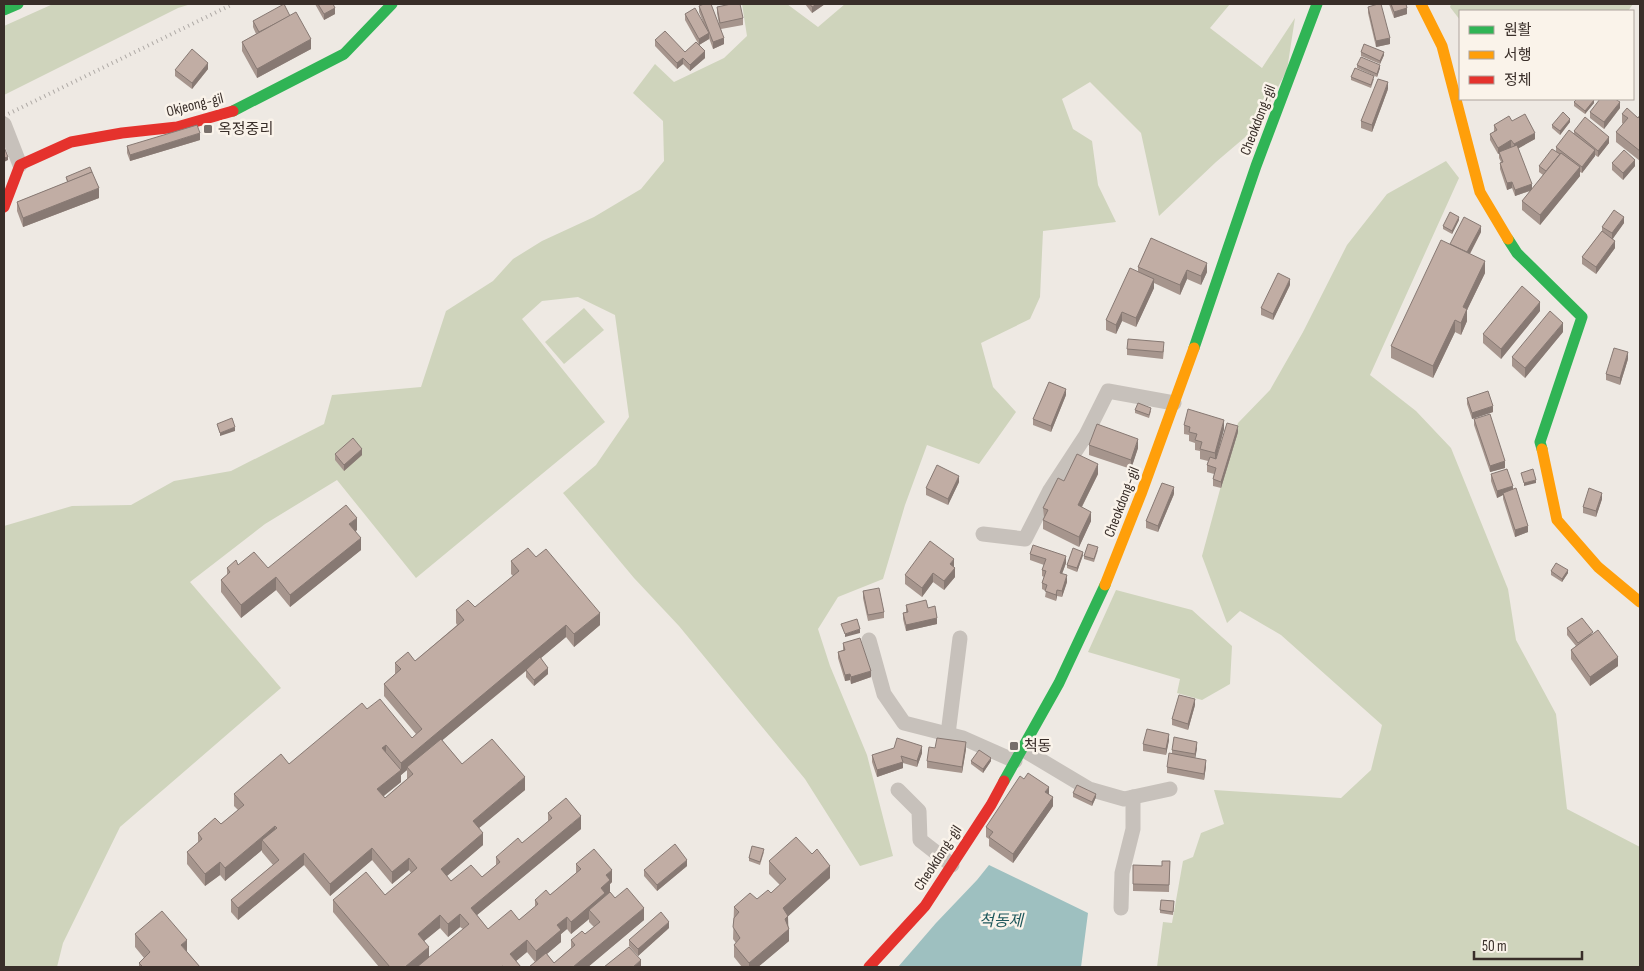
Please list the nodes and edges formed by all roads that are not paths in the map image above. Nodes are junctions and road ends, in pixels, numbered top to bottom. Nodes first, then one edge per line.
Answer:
1 (18, 4) edge
2 (392, 4) edge
3 (1317, 4) edge
4 (1421, 4) edge
5 (4, 10) edge
6 (4, 124) edge
7 (20, 165) junction
8 (4, 207) edge
9 (1174, 403) junction
10 (983, 534) dead end
11 (1640, 602) edge
12 (960, 638) dead end
13 (870, 640) dead end
14 (948, 734) junction
15 (1019, 755) junction
16 (1170, 789) dead end
17 (898, 790) dead end
18 (1133, 797) junction
19 (952, 865) junction
20 (1121, 908) dead end
21 (869, 967) edge

1 - 5 main road
2 - 7 main road, Okjeong-gil
3 - 9 main road, Cheokdong-gil
4 - 11 main road
6 - 7 street
7 - 8 main road
9 - 10 street
9 - 15 main road, Cheokdong-gil
12 - 14 street
13 - 14 street
14 - 15 street
15 - 18 street
15 - 19 main road, Cheokdong-gil
16 - 18 street
17 - 19 street
18 - 20 street
19 - 21 main road, Cheokdong-gil

